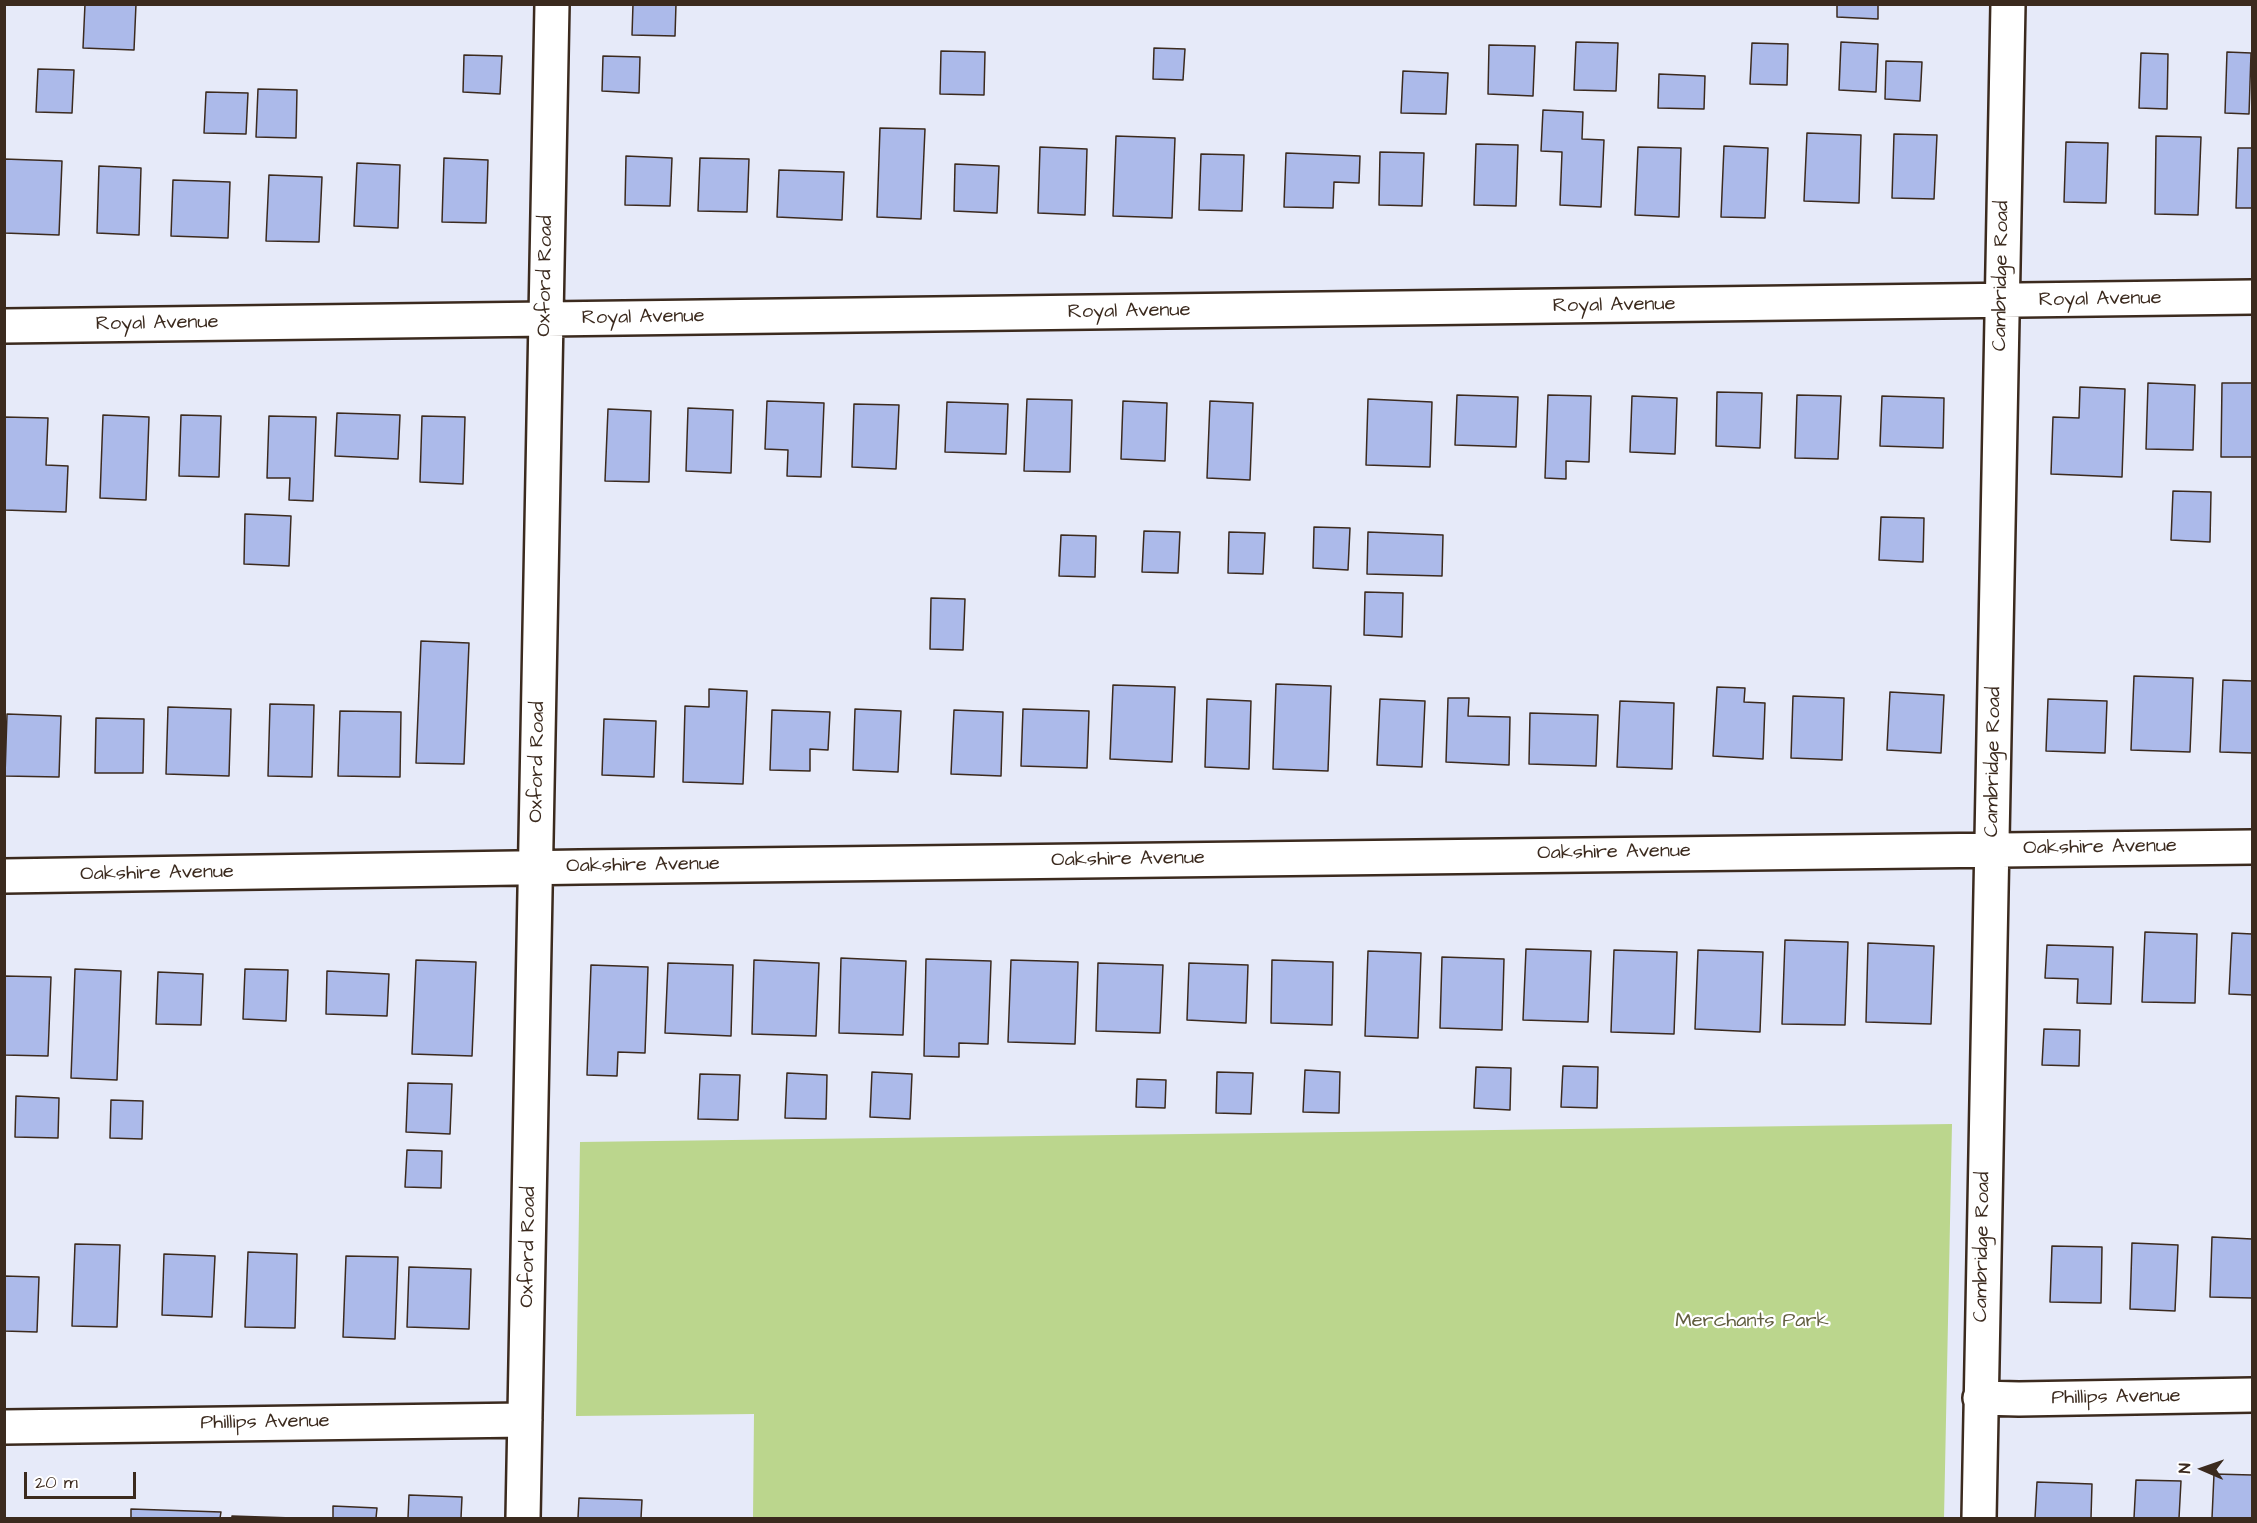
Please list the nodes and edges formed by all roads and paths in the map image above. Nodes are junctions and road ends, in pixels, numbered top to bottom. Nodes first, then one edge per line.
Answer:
1 (552, 4) edge
2 (2008, 4) edge
3 (2253, 297) edge
4 (2002, 301) junction
5 (545, 320) junction
6 (4, 326) edge
7 (2253, 847) edge
8 (1992, 850) junction
9 (536, 869) junction
10 (4, 876) edge
11 (2253, 1395) edge
12 (1980, 1398) junction
13 (525, 1420) junction
14 (4, 1427) edge
15 (524, 1518) edge
16 (1979, 1518) edge

1 - 5 street, Oxford Road
2 - 4 street, Cambridge Road
3 - 4 street, Royal Avenue
4 - 5 street, Royal Avenue
4 - 8 street, Cambridge Road
5 - 6 street, Royal Avenue
5 - 9 street, Oxford Road
7 - 8 street, Oakshire Avenue
8 - 9 street, Oakshire Avenue
8 - 12 street, Cambridge Road
9 - 10 street, Oakshire Avenue
9 - 13 street, Oxford Road
11 - 12 street, Phillips Avenue
12 - 16 street, Cambridge Road
13 - 14 street, Phillips Avenue
13 - 15 street, Oxford Road

